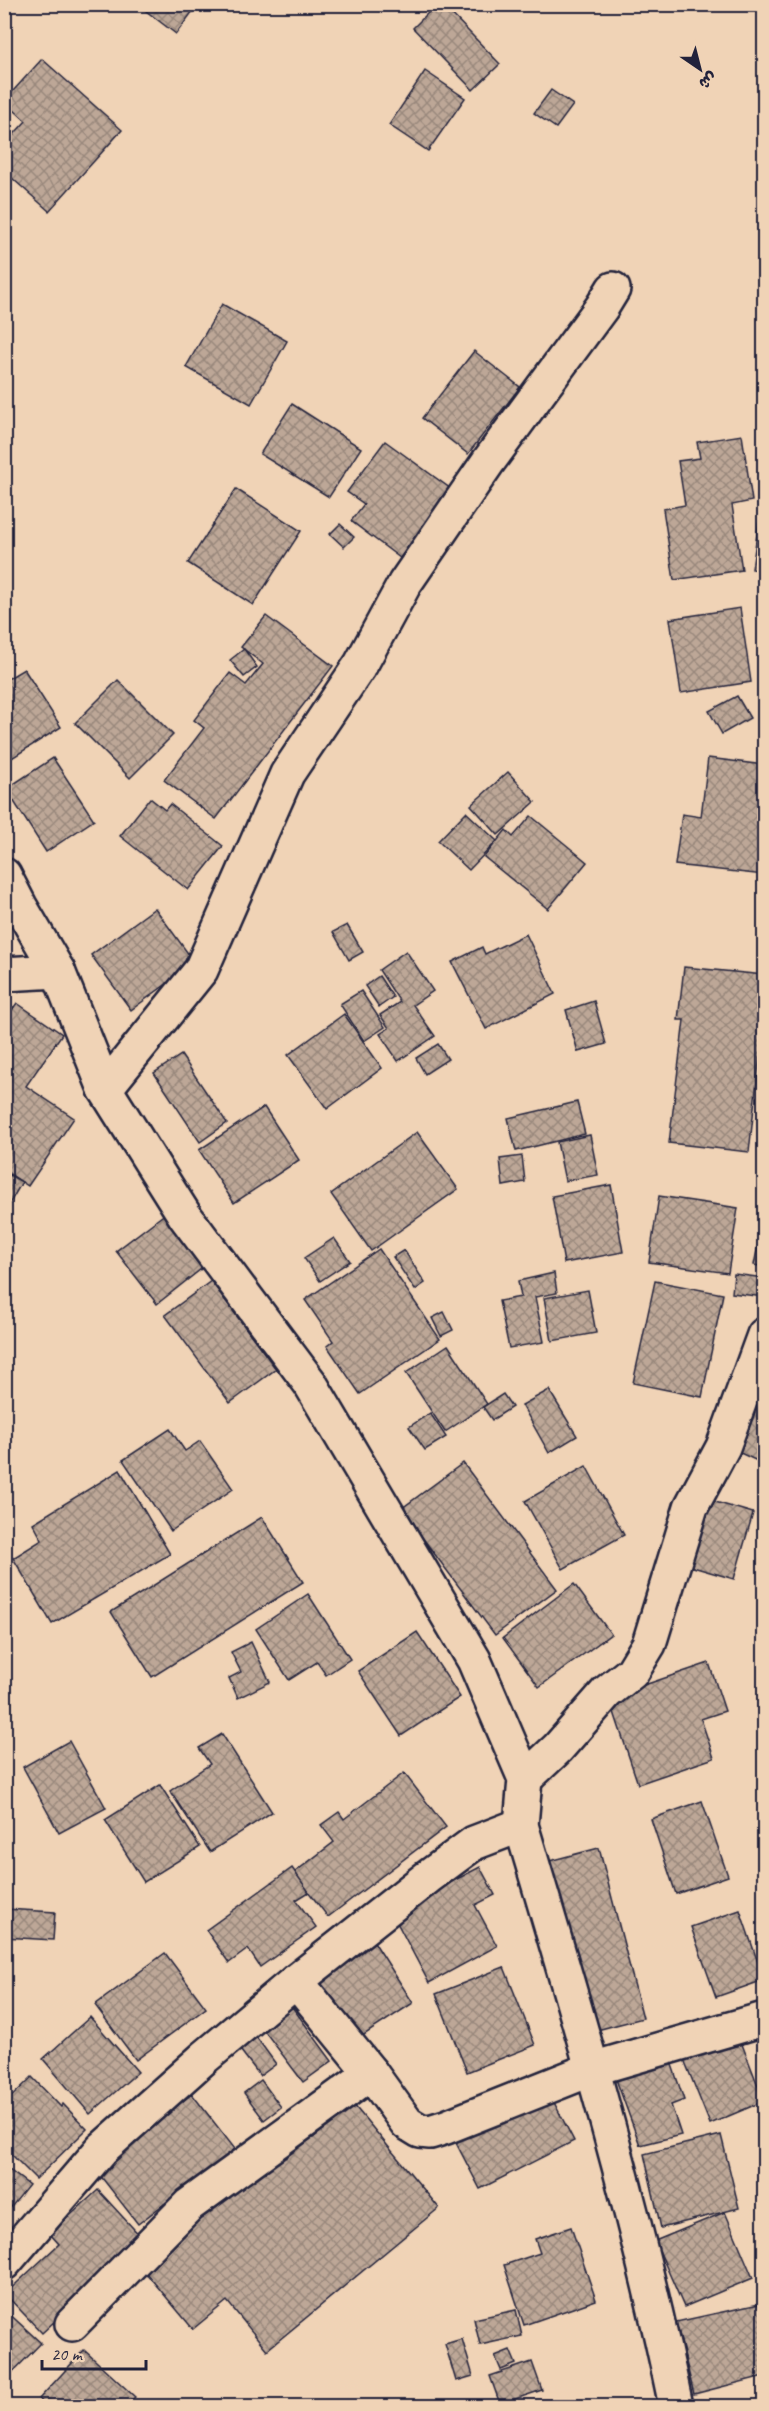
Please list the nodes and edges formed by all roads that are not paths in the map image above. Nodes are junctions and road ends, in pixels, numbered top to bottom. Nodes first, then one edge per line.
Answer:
1 (613, 289) dead end
2 (4, 875) edge
3 (58, 971) junction
4 (4, 974) edge
5 (105, 1089) junction
6 (765, 1335) edge
7 (525, 1779) junction
8 (521, 1825) junction
9 (296, 1981) junction
10 (765, 2019) edge
11 (592, 2069) junction
12 (371, 2073) junction
13 (4, 2263) edge
14 (72, 2324) dead end
15 (676, 2406) edge

1 - 5 street
2 - 3 street
3 - 4 street
3 - 5 street
5 - 7 street
6 - 7 street
7 - 8 street
8 - 9 street
8 - 11 street
9 - 12 street
9 - 13 street
10 - 11 street
11 - 12 street
11 - 15 street
12 - 14 street

